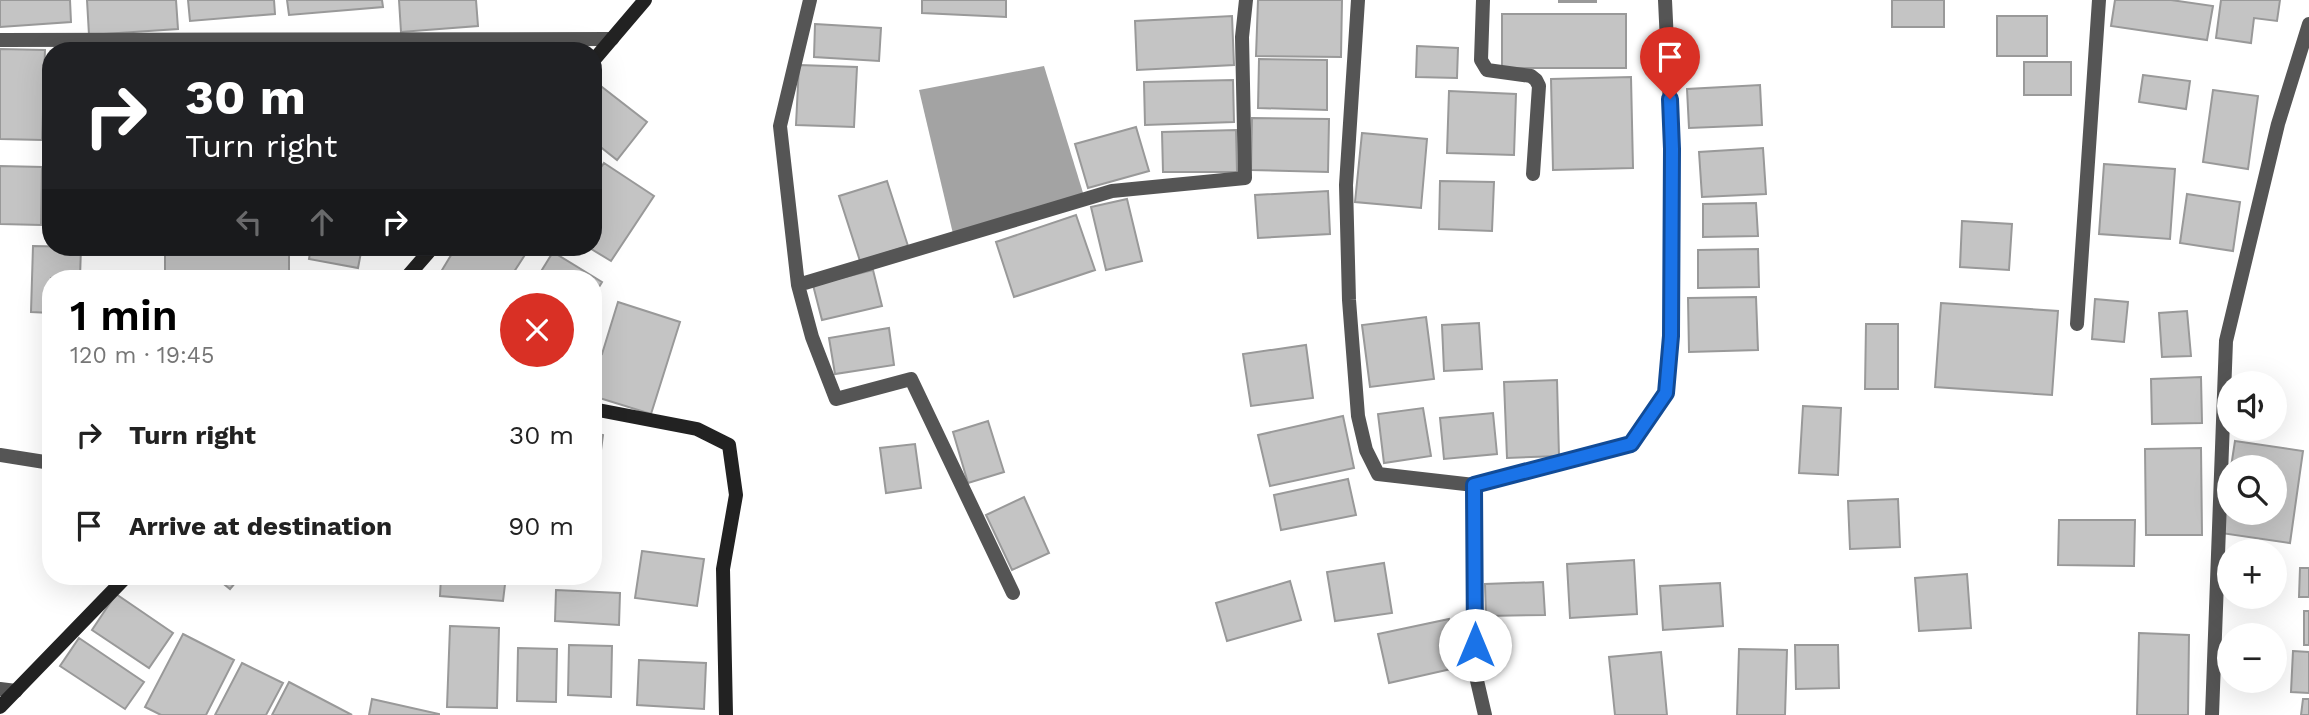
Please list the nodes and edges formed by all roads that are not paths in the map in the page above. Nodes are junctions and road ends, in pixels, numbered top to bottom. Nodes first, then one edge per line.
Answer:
1 (646, 0) edge
2 (810, 0) edge
3 (1246, 0) edge
4 (1358, 0) edge
5 (1483, 0) edge
6 (1665, 0) edge
7 (2099, 0) edge
8 (2309, 24) edge
9 (612, 39) junction
10 (0, 40) edge
11 (602, 51) edge
12 (1533, 174) dead end
13 (425, 256) edge
14 (413, 270) edge
15 (798, 285) junction
16 (2077, 324) dead end
17 (602, 411) edge
18 (0, 455) edge
19 (42, 462) edge
20 (1474, 485) junction
21 (118, 585) edge
22 (1013, 593) dead end
23 (0, 689) edge
24 (16, 691) junction
25 (0, 707) edge
26 (726, 715) edge
27 (1485, 715) edge
28 (2212, 715) edge

1 - 9 street
2 - 15 street
3 - 15 street
4 - 20 street
5 - 12 street
6 - 20 street
7 - 16 street
8 - 28 street
9 - 10 street
9 - 11 street
13 - 14 street
15 - 22 street
17 - 26 street
18 - 19 street
20 - 27 street
21 - 24 street
23 - 24 street
24 - 25 street

